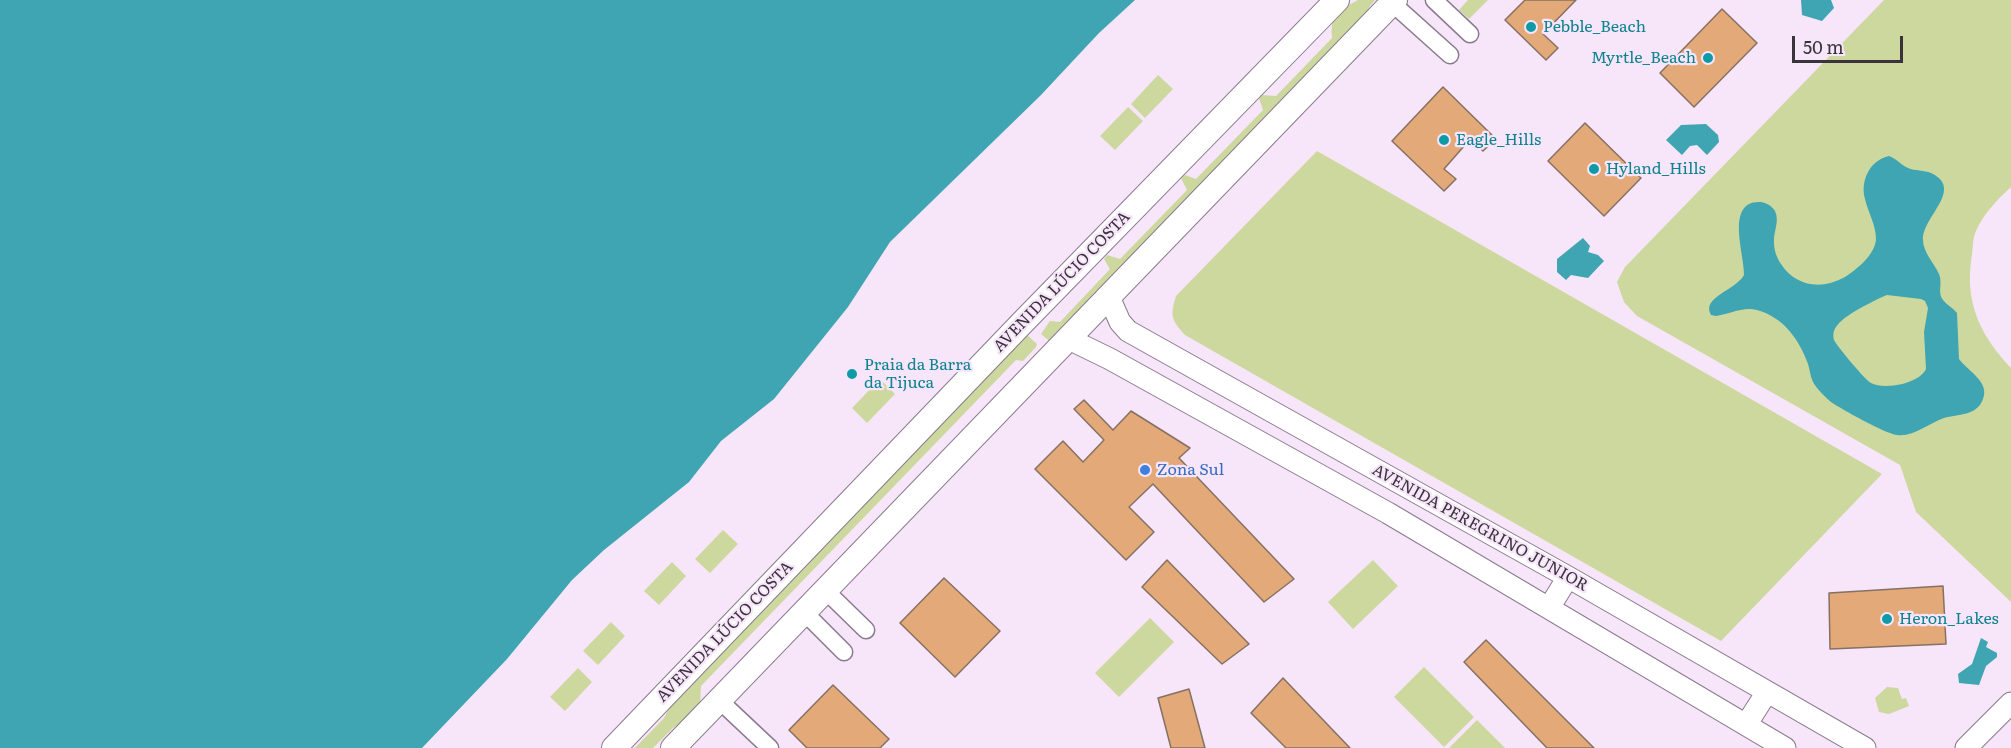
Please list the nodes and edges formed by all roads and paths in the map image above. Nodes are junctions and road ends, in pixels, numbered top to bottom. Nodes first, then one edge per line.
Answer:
1 (1337, 0) edge
2 (1434, 0) edge
3 (1394, 1) edge
4 (1470, 34) dead end
5 (1450, 55) dead end
6 (1109, 297) junction
7 (1069, 339) junction
8 (1568, 577) junction
9 (825, 590) junction
10 (1549, 608) junction
11 (804, 612) junction
12 (866, 630) dead end
13 (844, 652) dead end
14 (1767, 692) junction
15 (720, 701) junction
16 (2011, 703) edge
17 (644, 717) junction
18 (1746, 725) junction
19 (614, 748) edge
20 (621, 748) edge
21 (673, 748) edge
22 (770, 748) edge
23 (1785, 748) edge
24 (1865, 748) edge
25 (1966, 748) edge

1 - 17 main road, AVENIDA LÚCIO COSTA
2 - 4 street
3 - 5 street
3 - 6 main road
6 - 7 main road
6 - 8 street, AVENIDA PEREGRINO JUNIOR
7 - 9 main road
7 - 10 street, AVENIDA PEREGRINO JUNIOR
8 - 10 street
8 - 14 street, AVENIDA PEREGRINO JUNIOR
9 - 11 main road
9 - 12 street
10 - 18 street, AVENIDA PEREGRINO JUNIOR
11 - 13 street
11 - 15 main road
14 - 18 street
14 - 24 street, AVENIDA PEREGRINO JUNIOR
15 - 21 main road
15 - 22 street
16 - 25 street
17 - 19 main road, AVENIDA LÚCIO COSTA
17 - 20 main road
18 - 23 street, AVENIDA PEREGRINO JUNIOR

